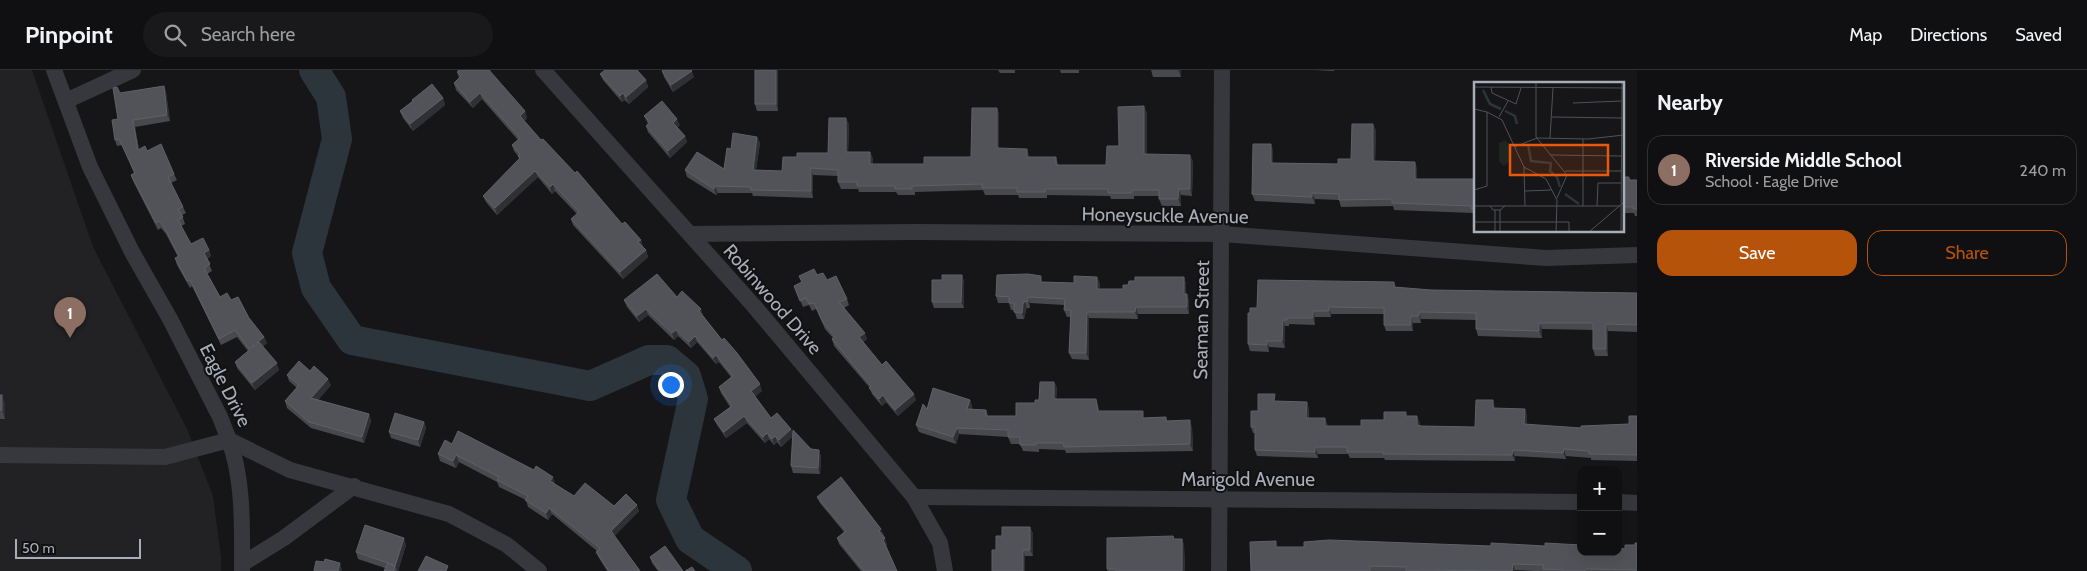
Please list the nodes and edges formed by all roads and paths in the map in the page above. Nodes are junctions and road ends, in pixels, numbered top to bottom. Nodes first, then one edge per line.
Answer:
1 (54, 70) edge
2 (133, 70) edge
3 (543, 70) edge
4 (1222, 70) edge
5 (66, 101) junction
6 (690, 234) junction
7 (1222, 234) junction
8 (1637, 255) edge
9 (228, 440) junction
10 (0, 455) edge
11 (354, 486) junction
12 (914, 497) junction
13 (1220, 499) junction
14 (1577, 502) edge
15 (1622, 502) edge
16 (1637, 502) edge
17 (242, 567) edge
18 (539, 571) edge
19 (945, 571) edge
20 (1219, 571) edge

1 - 5 street, Eagle Drive
2 - 5 street
3 - 6 street, Robinwood Drive
4 - 7 street, Seaman Street
5 - 9 street, Eagle Drive
6 - 7 street, Honeysuckle Avenue
6 - 12 street, Robinwood Drive
7 - 8 street, Honeysuckle Avenue
7 - 13 street, Seaman Street
9 - 10 street
9 - 11 street, Eagle Drive
9 - 17 street
11 - 17 street
11 - 18 street, Eagle Drive
12 - 13 street, Marigold Avenue
12 - 19 street, Robinwood Drive
13 - 14 street, Marigold Avenue
13 - 20 street, Seaman Street
15 - 16 street

